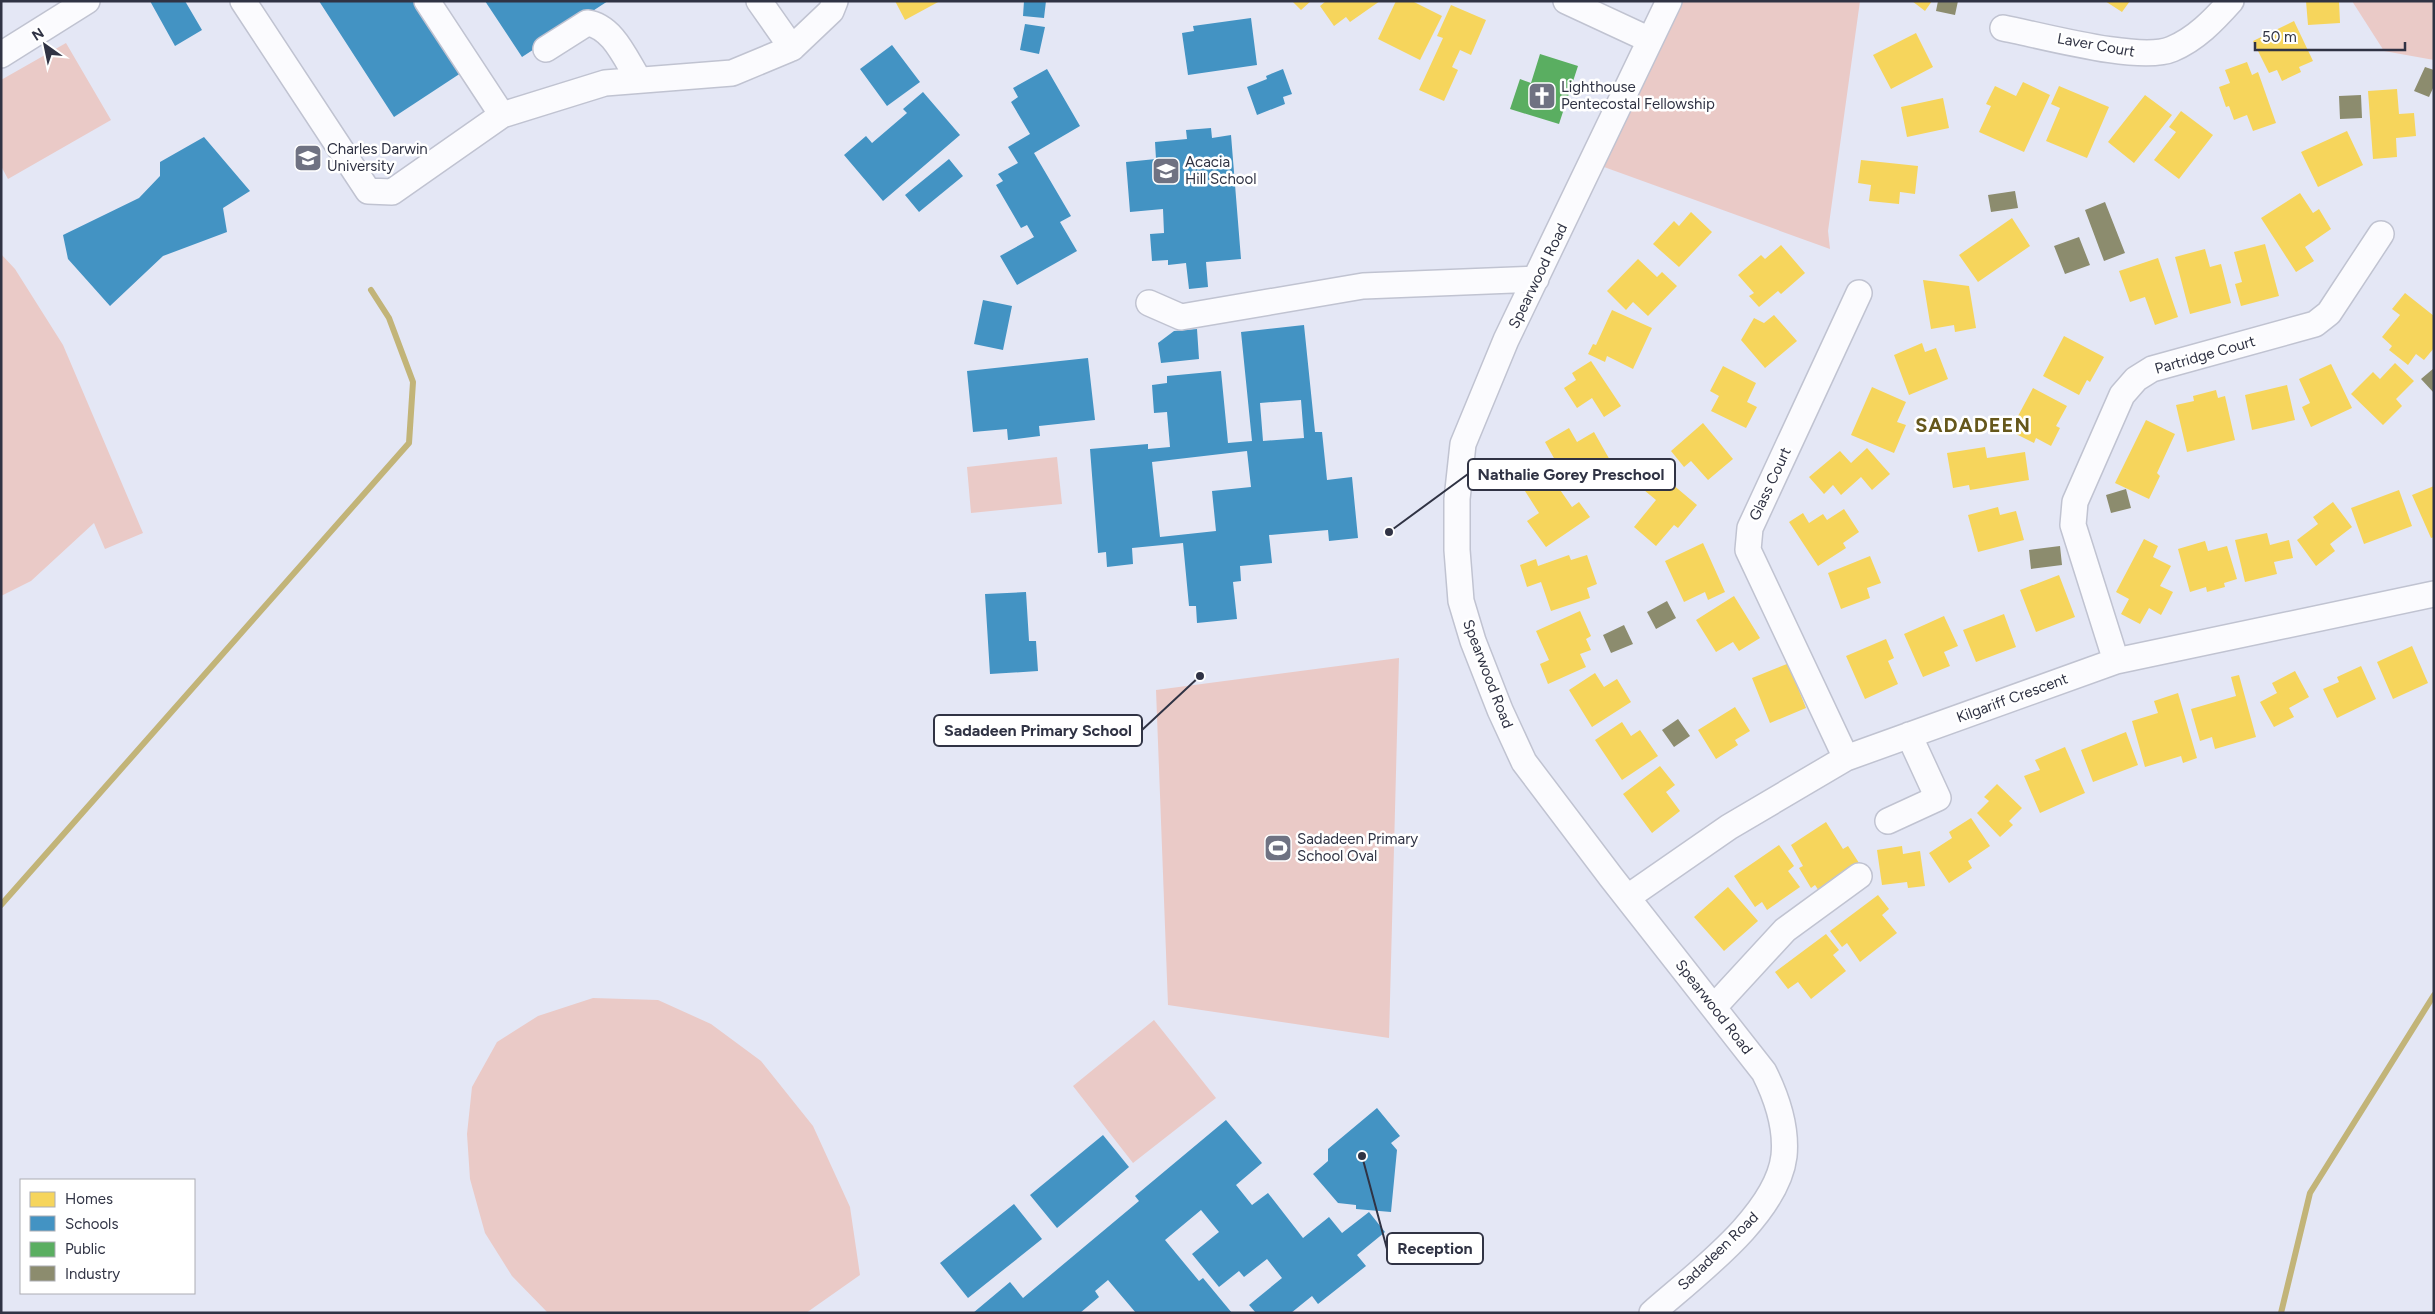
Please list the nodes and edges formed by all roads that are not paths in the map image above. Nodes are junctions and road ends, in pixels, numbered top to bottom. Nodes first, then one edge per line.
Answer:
1 (87, 1) edge
2 (242, 1) edge
3 (427, 1) edge
4 (759, 1) edge
5 (836, 1) edge
6 (1566, 1) edge
7 (1669, 1) edge
8 (2231, 1) edge
9 (2003, 28) dead end
10 (1650, 40) junction
11 (792, 48) junction
12 (546, 49) dead end
13 (1, 55) edge
14 (639, 80) junction
15 (502, 115) junction
16 (2381, 234) dead end
17 (1536, 279) junction
18 (1859, 293) dead end
19 (1149, 303) dead end
20 (2434, 594) edge
21 (2116, 661) junction
22 (1909, 735) junction
23 (1846, 758) junction
24 (1888, 821) dead end
25 (1859, 876) dead end
26 (1628, 897) junction
27 (1714, 1007) junction
28 (1784, 1156) joint
29 (1652, 1313) edge

1 - 13 street
2 - 15 street
3 - 15 street
4 - 11 street
5 - 11 street
6 - 10 street
7 - 10 street, Spearwood Road
8 - 9 street, Laver Court
10 - 17 street, Spearwood Road
11 - 14 street
12 - 14 street
14 - 15 street
16 - 21 street, Partridge Court
17 - 19 street
17 - 26 street, Spearwood Road
18 - 23 street, Glass Court
20 - 21 street, Kilgariff Crescent
21 - 22 street, Kilgariff Crescent
22 - 23 street, Kilgariff Crescent
22 - 24 street
23 - 26 street, Kilgariff Crescent
25 - 27 street
26 - 27 street, Spearwood Road
27 - 28 street, Spearwood Road
28 - 29 street, Sadadeen Road

